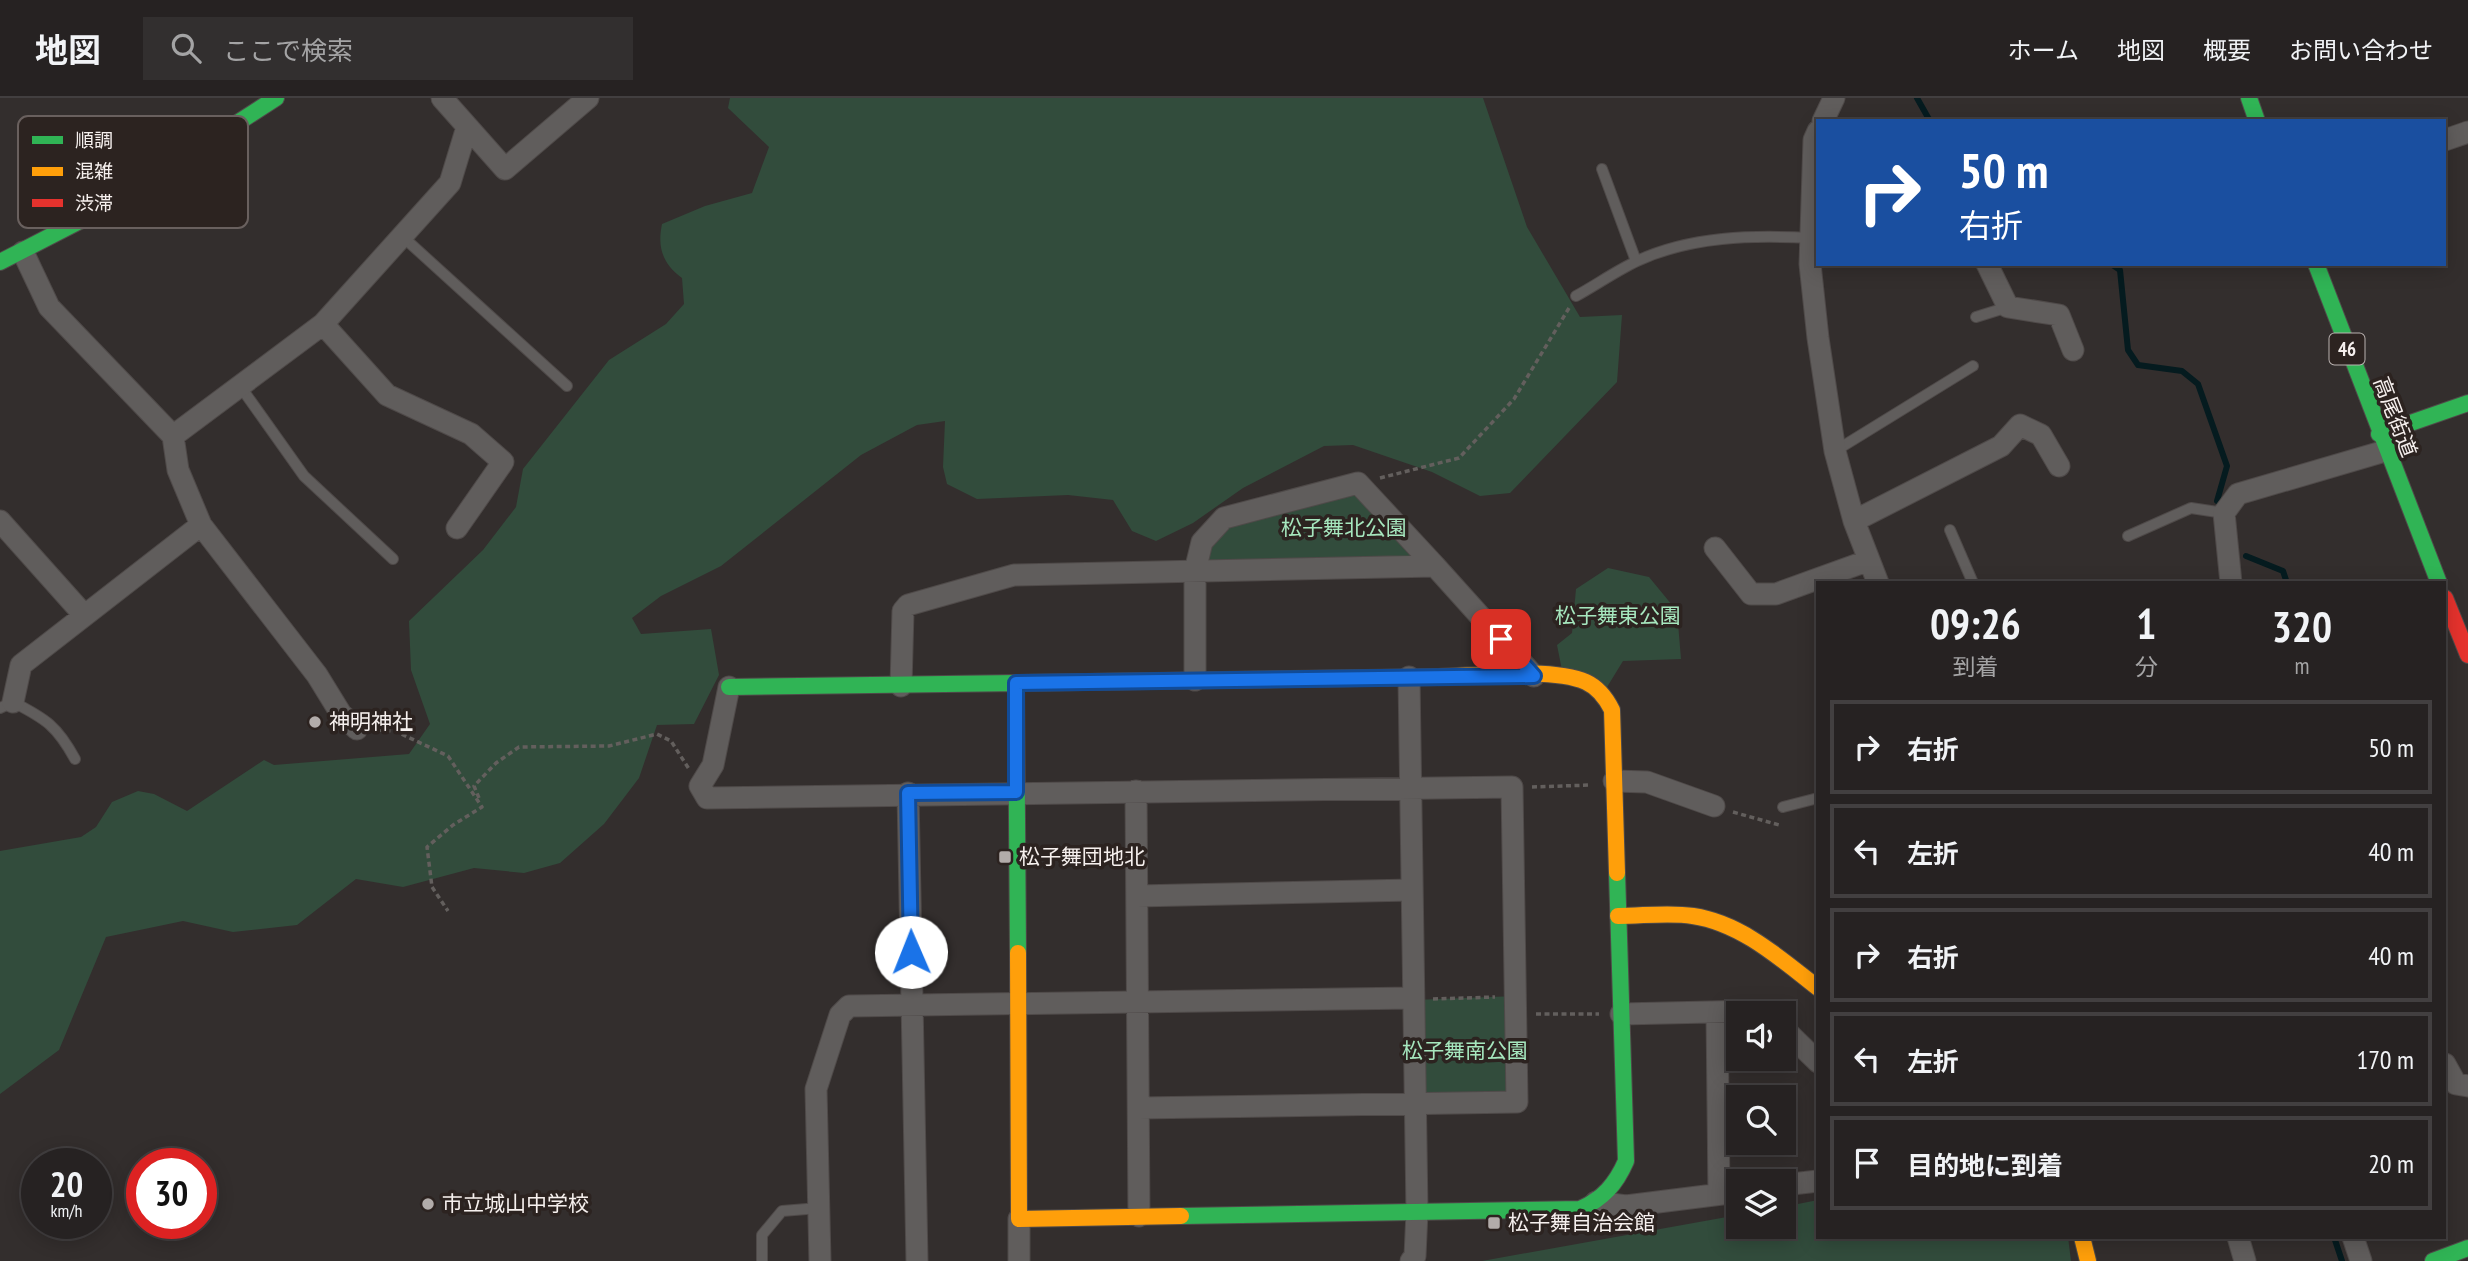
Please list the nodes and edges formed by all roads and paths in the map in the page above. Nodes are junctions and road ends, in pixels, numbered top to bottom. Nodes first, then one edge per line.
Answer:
1 (276, 98) edge
2 (442, 98) edge
3 (588, 98) edge
4 (1834, 98) edge
5 (2249, 98) edge
6 (248, 117) edge
7 (1824, 119) edge
8 (2256, 119) edge
9 (467, 127) junction
10 (2468, 132) edge
11 (1816, 136) edge
12 (2446, 140) edge
13 (1602, 169) dead end
14 (1816, 212) edge
15 (66, 228) edge
16 (402, 236) junction
17 (1811, 238) junction
18 (23, 252) junction
19 (1636, 261) junction
20 (0, 262) edge
21 (1988, 266) edge
22 (2317, 266) edge
23 (1576, 296) joint
24 (2008, 307) junction
25 (1976, 317) dead end
26 (323, 324) junction
27 (2073, 350) dead end
28 (1973, 366) dead end
29 (240, 386) junction
30 (567, 386) dead end
31 (2468, 403) edge
32 (173, 436) junction
33 (2382, 443) junction
34 (1835, 451) junction
35 (2059, 466) dead end
36 (1357, 483) junction
37 (2224, 513) junction
38 (1854, 521) junction
39 (0, 522) edge
40 (201, 525) junction
41 (457, 528) dead end
42 (1950, 530) dead end
43 (2128, 536) dead end
44 (1714, 548) dead end
45 (393, 559) dead end
46 (1867, 561) junction
47 (1435, 566) junction
48 (1195, 571) junction
49 (1877, 581) edge
50 (1972, 581) edge
51 (2231, 581) edge
52 (2438, 581) edge
53 (2446, 600) edge
54 (85, 615) junction
55 (2468, 655) edge
56 (1534, 676) junction
57 (1409, 677) junction
58 (1195, 680) junction
59 (1016, 683) junction
60 (901, 686) junction
61 (729, 687) joint
62 (7, 705) edge
63 (357, 729) dead end
64 (394, 732) dead end
65 (75, 759) dead end
66 (693, 776) dead end
67 (1614, 783) junction
68 (1512, 787) junction
69 (1411, 788) junction
70 (1136, 791) junction
71 (1016, 792) junction
72 (908, 793) junction
73 (1816, 799) edge
74 (1714, 806) joint
75 (482, 807) junction
76 (1783, 807) joint
77 (1412, 890) junction
78 (1137, 896) junction
79 (448, 911) dead end
80 (1618, 916) junction
81 (1816, 987) edge
82 (1413, 999) junction
83 (1138, 1002) junction
84 (1018, 1004) junction
85 (912, 1005) junction
86 (1517, 1005) junction
87 (1717, 1012) junction
88 (1726, 1012) edge
89 (1621, 1014) junction
90 (1796, 1041) edge
91 (1816, 1060) edge
92 (2446, 1067) edge
93 (2468, 1086) edge
94 (1415, 1105) junction
95 (1139, 1108) junction
96 (1727, 1169) edge
97 (1816, 1181) edge
98 (1796, 1184) edge
99 (1726, 1193) edge
100 (1596, 1202) junction
101 (819, 1208) junction
102 (1417, 1212) junction
103 (1139, 1216) junction
104 (1019, 1219) junction
105 (2082, 1239) edge
106 (2239, 1239) edge
107 (2354, 1239) edge
108 (2468, 1248) edge
109 (762, 1261) edge
110 (820, 1261) edge
111 (917, 1261) edge
112 (1019, 1261) edge
113 (1411, 1261) edge
114 (2088, 1261) edge
115 (2245, 1261) edge
116 (2361, 1261) edge
117 (2433, 1261) edge

1 - 6 street
2 - 9 street
3 - 9 street
4 - 7 street
5 - 8 street
9 - 16 street
10 - 12 street
11 - 14 street
13 - 19 lane
14 - 17 street
15 - 18 street
16 - 26 street
16 - 30 lane
17 - 19 lane
17 - 34 street
18 - 20 street
18 - 32 street
19 - 23 lane
21 - 24 street
22 - 33 street, 高尾街道 / 46
23 - 36 path
24 - 25 lane
24 - 27 street
26 - 29 street
26 - 41 street
28 - 34 lane
29 - 32 street
29 - 45 lane
31 - 33 street
32 - 40 street
33 - 37 street
33 - 52 street, 高尾街道 / 46
34 - 38 street
35 - 38 street
36 - 47 street
36 - 48 street
37 - 43 lane
37 - 51 street
38 - 46 street
39 - 54 street
40 - 54 street
40 - 63 street
42 - 50 lane
44 - 46 street
46 - 49 street
47 - 48 street
47 - 56 street
48 - 58 street
48 - 60 street
53 - 55 street
54 - 62 street
56 - 57 street
56 - 67 street
57 - 58 street
57 - 69 street
58 - 59 street
59 - 60 street
59 - 71 street
60 - 61 street
61 - 72 street
62 - 65 lane
64 - 75 path
66 - 75 path
67 - 68 path
67 - 74 street
67 - 80 street
68 - 69 street
68 - 86 street
69 - 70 street
69 - 77 street
70 - 71 street
70 - 78 street
71 - 72 street
71 - 84 street
72 - 85 street
73 - 76 lane
74 - 76 path
75 - 79 path
77 - 78 street
77 - 82 street
78 - 83 street
80 - 81 street
80 - 89 street
82 - 83 street
82 - 86 path
82 - 94 street
83 - 84 street
83 - 95 street
84 - 85 street
84 - 104 street
85 - 101 street
85 - 111 street
86 - 89 path
86 - 94 street
87 - 88 street
87 - 89 street
87 - 96 street
89 - 100 street
90 - 91 street
92 - 93 street
94 - 95 street
94 - 102 street
95 - 103 street
97 - 98 street
99 - 100 street
100 - 102 street
101 - 109 lane
101 - 110 street
102 - 103 street
102 - 113 street
103 - 104 street
104 - 112 street
105 - 114 street
106 - 115 street
107 - 116 street
108 - 117 street

